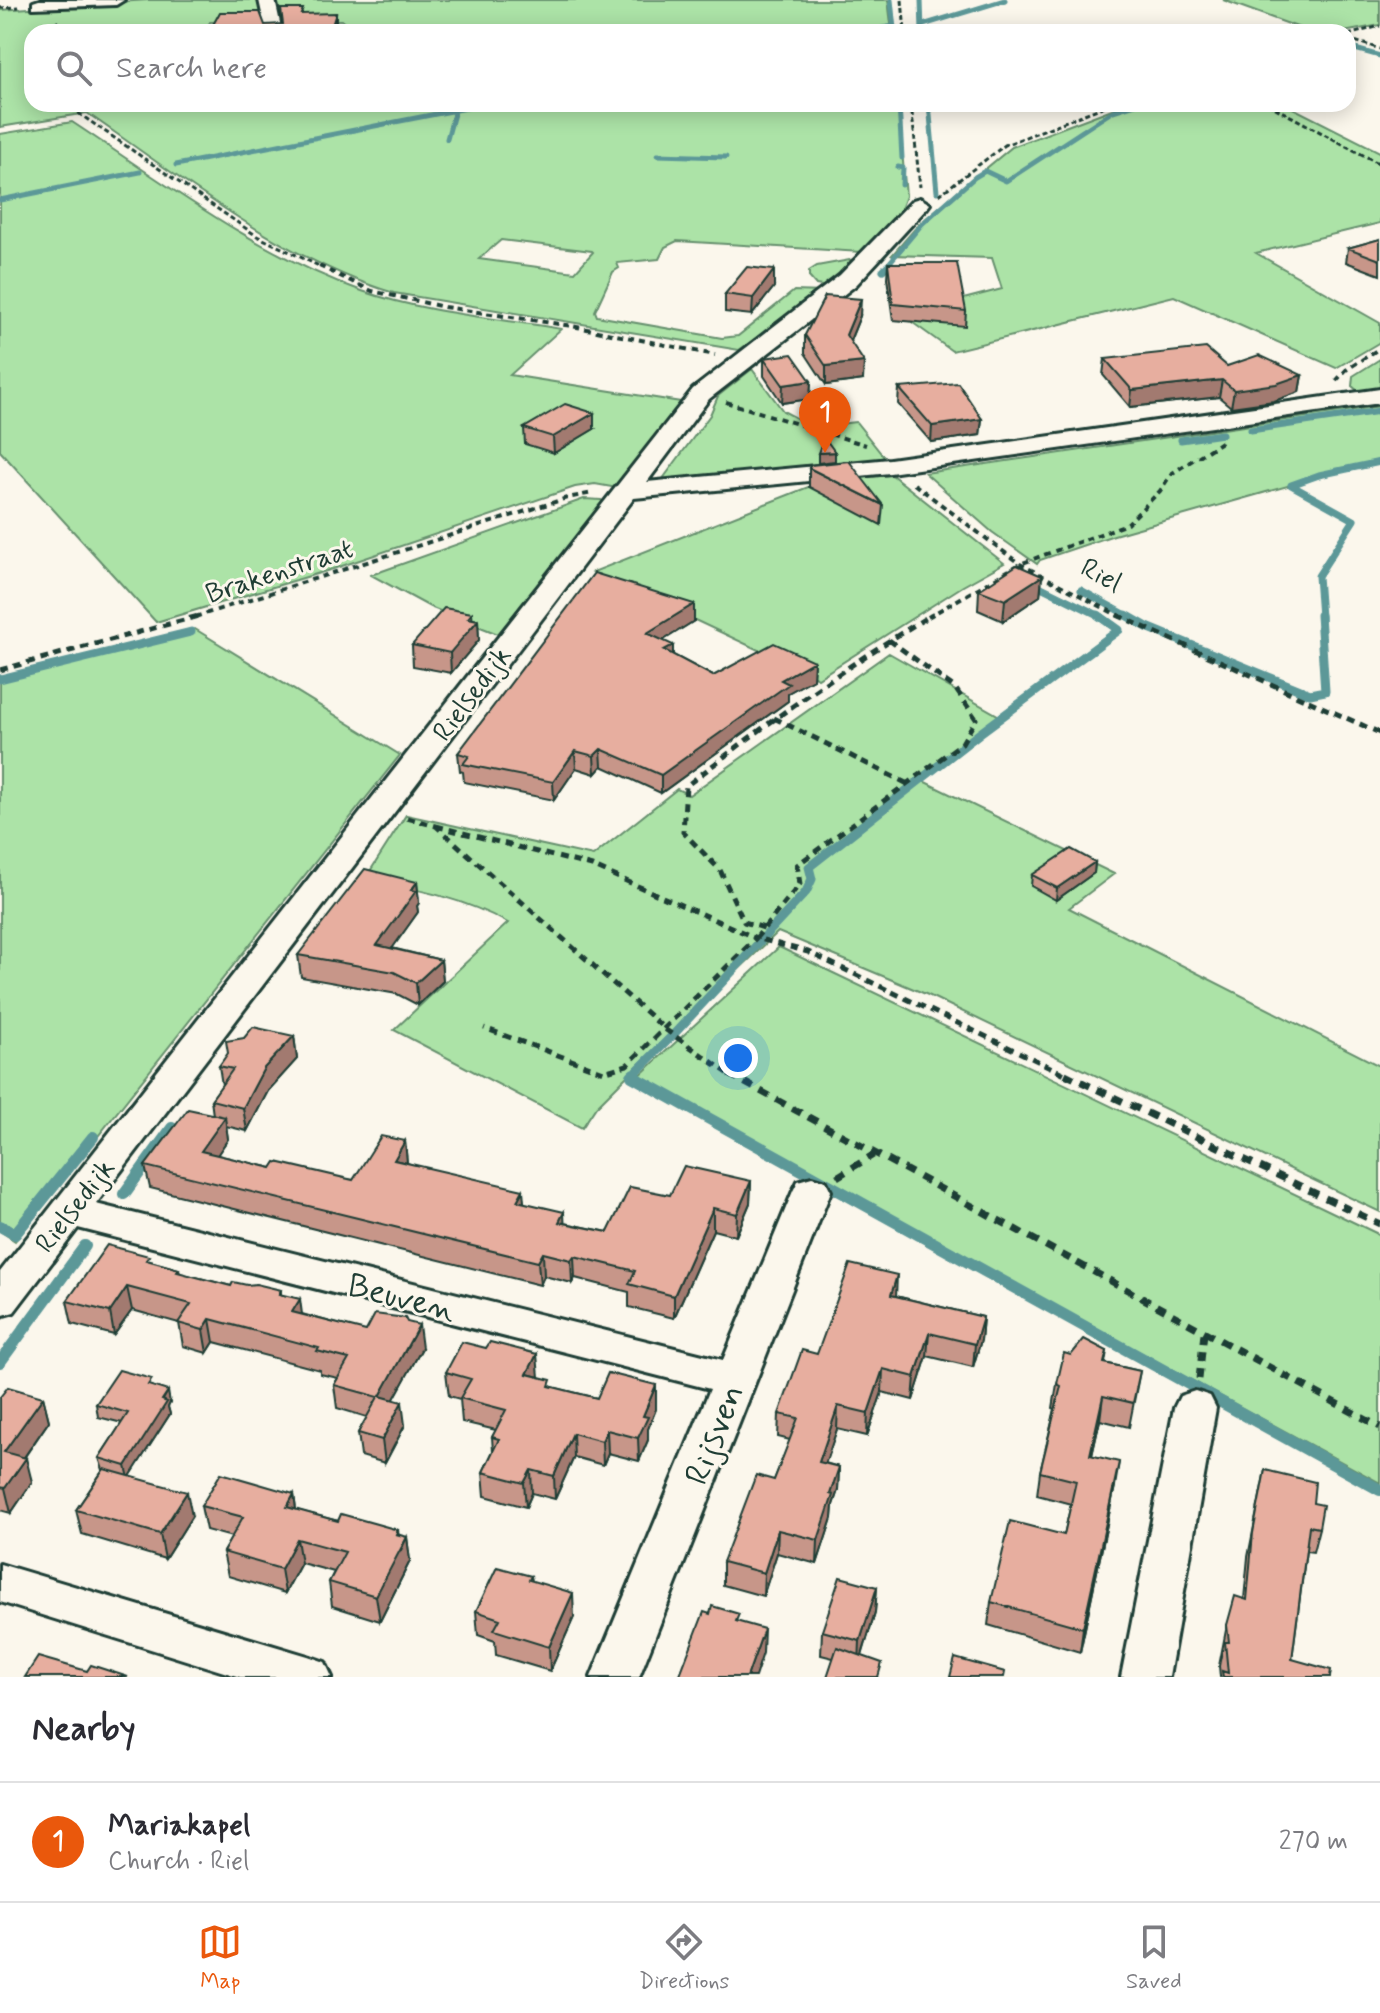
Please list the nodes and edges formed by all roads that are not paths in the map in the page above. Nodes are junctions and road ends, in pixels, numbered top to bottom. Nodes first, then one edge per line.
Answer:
1 (116, 0) edge
2 (267, 0) edge
3 (39, 5) dead end
4 (272, 24) edge
5 (920, 204) road end
6 (1380, 396) edge
7 (627, 491) junction
8 (821, 1186) road end
9 (68, 1211) junction
10 (0, 1301) edge
11 (735, 1379) junction
12 (1195, 1408) road end
13 (0, 1583) edge
14 (277, 1673) edge
15 (615, 1677) edge
16 (1145, 1677) edge

1 - 3 street
2 - 4 street
5 - 7 street, Rielsedijk
6 - 7 street
7 - 9 street, Rielsedijk
8 - 11 street, Rijsven
9 - 10 street, Rielsedijk
9 - 11 street, Beuven
11 - 15 street, Rijsven
12 - 16 street
13 - 14 street

